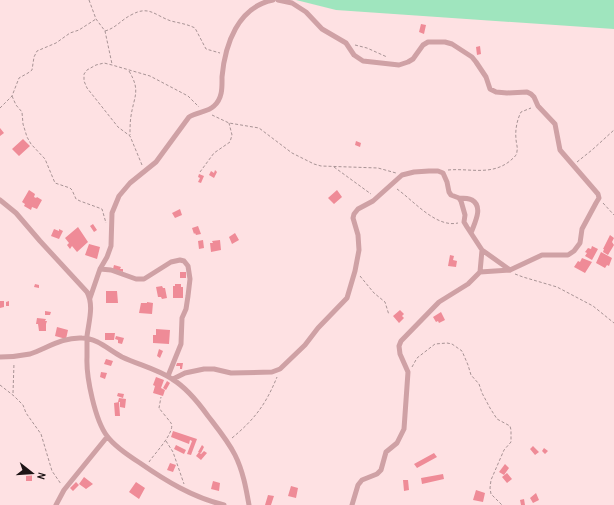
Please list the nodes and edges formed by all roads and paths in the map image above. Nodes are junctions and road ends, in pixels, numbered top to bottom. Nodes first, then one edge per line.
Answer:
1 (89, 0) edge
2 (274, 0) edge
3 (278, 0) edge
4 (96, 19) junction
5 (105, 31) junction
6 (346, 43) junction
7 (226, 54) junction
8 (391, 59) dead end
9 (112, 64) junction
10 (129, 70) junction
11 (12, 96) junction
12 (538, 106) junction
13 (0, 108) edge
14 (202, 111) junction
15 (229, 123) junction
16 (614, 130) edge
17 (130, 136) junction
18 (573, 165) junction
19 (333, 166) junction
20 (438, 171) junction
21 (200, 172) dead end
22 (144, 173) junction
23 (402, 175) junction
24 (390, 185) junction
25 (459, 198) junction
26 (599, 198) junction
27 (0, 200) edge
28 (373, 201) junction
29 (614, 215) edge
30 (464, 222) junction
31 (106, 225) dead end
32 (471, 233) junction
33 (482, 250) junction
34 (100, 269) junction
35 (510, 270) junction
36 (355, 271) junction
37 (480, 272) junction
38 (90, 298) junction
39 (390, 315) dead end
40 (614, 323) edge
41 (87, 338) junction
42 (12, 356) junction
43 (0, 357) edge
44 (280, 369) junction
45 (408, 372) junction
46 (168, 376) junction
47 (173, 379) junction
48 (0, 385) edge
49 (13, 395) junction
50 (162, 397) dead end
51 (107, 437) junction
52 (166, 441) junction
53 (228, 442) junction
54 (145, 467) junction
55 (64, 490) junction
56 (187, 493) junction
57 (56, 505) edge
58 (224, 505) edge
59 (249, 505) edge
60 (352, 505) edge
61 (502, 505) edge

1 - 4 path
2 - 7 street
3 - 6 street
4 - 5 path
4 - 11 path
5 - 7 path
5 - 9 path
6 - 8 path
6 - 12 street
7 - 14 street
9 - 10 path
9 - 17 path
10 - 14 path
10 - 17 path
11 - 13 path
11 - 31 path
12 - 18 street
12 - 20 path
14 - 15 path
14 - 22 street
15 - 19 path
15 - 21 path
16 - 18 path
17 - 22 path
18 - 26 street
19 - 23 path
19 - 28 path
20 - 23 street
20 - 25 street
22 - 34 street
23 - 24 street
24 - 28 street
24 - 30 path
25 - 30 street
25 - 32 street
26 - 29 path
26 - 35 street
27 - 38 street
28 - 36 street
30 - 32 street
32 - 33 street
33 - 35 street
33 - 37 street
34 - 38 street
34 - 46 street
35 - 37 street
35 - 40 path
36 - 39 path
36 - 44 street
37 - 45 street
38 - 41 street
41 - 42 street
41 - 46 street
41 - 51 street
42 - 43 street
42 - 49 path
44 - 47 street
44 - 53 path
45 - 60 street
45 - 61 path
46 - 47 street
47 - 53 street
48 - 49 path
49 - 55 path
50 - 52 path
51 - 54 street
51 - 55 street
52 - 54 path
52 - 56 path
53 - 59 street
54 - 56 street
55 - 57 street
56 - 58 street

